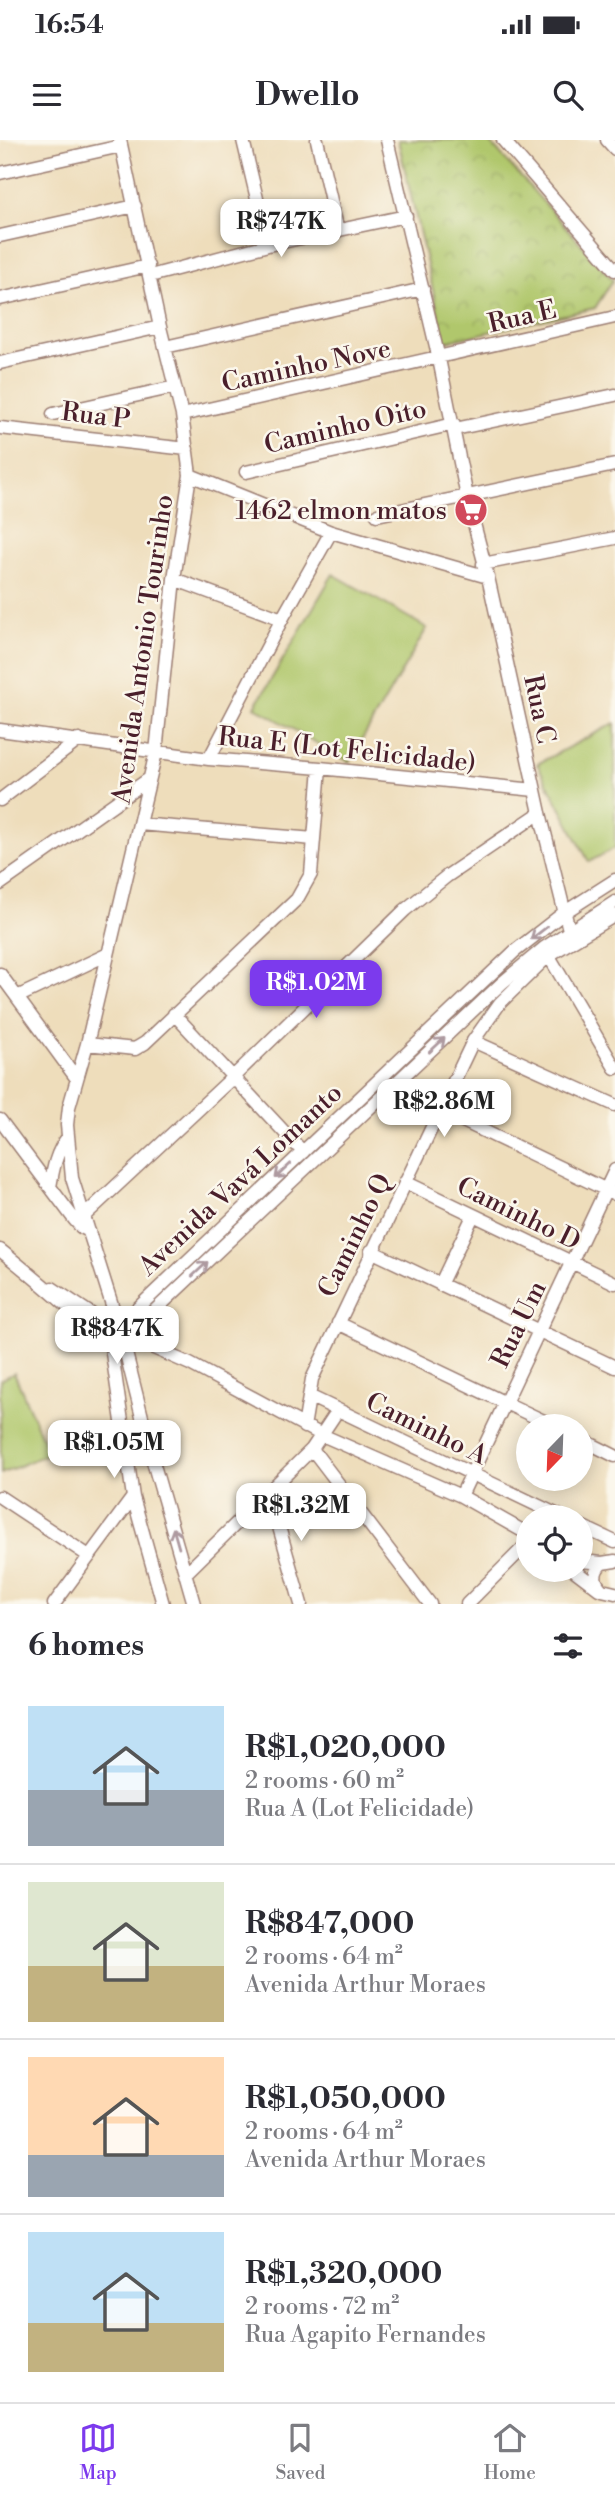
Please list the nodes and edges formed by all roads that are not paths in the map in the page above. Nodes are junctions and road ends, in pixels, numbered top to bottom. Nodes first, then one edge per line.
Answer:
1 (243, 140) edge
2 (317, 140) edge
3 (387, 140) edge
4 (503, 140) edge
5 (607, 140) edge
6 (121, 143) edge
7 (615, 149) edge
8 (0, 173) edge
9 (135, 206) junction
10 (405, 216) junction
11 (338, 231) junction
12 (0, 236) edge
13 (268, 245) junction
14 (615, 270) edge
15 (149, 271) junction
16 (423, 289) junction
17 (0, 299) edge
18 (615, 317) edge
19 (160, 327) junction
20 (165, 347) junction
21 (439, 359) junction
22 (0, 363) edge
23 (175, 387) junction
24 (615, 395) edge
25 (52, 414) dead end
26 (182, 415) junction
27 (454, 427) junction
28 (0, 428) edge
29 (187, 449) junction
30 (615, 465) edge
31 (246, 472) dead end
32 (190, 475) junction
33 (467, 497) junction
34 (377, 515) dead end
35 (331, 532) junction
36 (615, 538) edge
37 (483, 564) junction
38 (488, 577) junction
39 (174, 579) junction
40 (282, 619) junction
41 (0, 730) edge
42 (79, 740) junction
43 (156, 751) junction
44 (209, 758) junction
45 (320, 768) junction
46 (149, 779) junction
47 (535, 790) junction
48 (0, 800) edge
49 (540, 813) junction
50 (139, 824) junction
51 (314, 839) junction
52 (615, 880) edge
53 (0, 884) edge
54 (614, 908) edge
55 (565, 912) junction
56 (569, 930) junction
57 (546, 951) junction
58 (106, 955) junction
59 (0, 974) edge
60 (17, 998) junction
61 (174, 1014) junction
62 (473, 1041) junction
63 (87, 1044) junction
64 (615, 1068) edge
65 (232, 1078) junction
66 (77, 1079) junction
67 (615, 1105) edge
68 (440, 1110) junction
69 (0, 1121) edge
70 (68, 1136) junction
71 (303, 1152) junction
72 (615, 1170) edge
73 (405, 1182) junction
74 (50, 1187) junction
75 (610, 1192) edge
76 (83, 1216) junction
77 (473, 1216) junction
78 (90, 1232) junction
79 (0, 1250) edge
80 (372, 1251) junction
81 (572, 1264) junction
82 (615, 1283) edge
83 (440, 1284) junction
84 (45, 1285) junction
85 (338, 1322) junction
86 (117, 1325) junction
87 (540, 1331) junction
88 (130, 1340) junction
89 (109, 1343) junction
90 (615, 1367) edge
91 (311, 1397) junction
92 (505, 1403) junction
93 (338, 1410) junction
94 (528, 1414) edge
95 (304, 1427) junction
96 (322, 1435) junction
97 (593, 1445) edge
98 (312, 1449) junction
99 (615, 1456) edge
100 (470, 1474) junction
101 (269, 1492) junction
102 (461, 1496) junction
103 (0, 1497) edge
104 (133, 1497) junction
105 (536, 1505) edge
106 (516, 1527) edge
107 (593, 1532) edge
108 (615, 1542) edge
109 (516, 1554) edge
110 (89, 1556) junction
111 (609, 1562) edge
112 (186, 1573) junction
113 (588, 1582) edge
114 (606, 1591) edge
115 (54, 1604) edge
116 (163, 1604) edge
117 (194, 1604) edge
118 (301, 1604) edge
119 (430, 1604) edge
120 (467, 1604) edge
121 (610, 1604) edge

1 - 13 street
2 - 11 street
3 - 10 street, Rua C
4 - 14 street
5 - 7 street
6 - 8 street
6 - 9 street, Avenida Antonio Tourinho
9 - 12 street
9 - 15 street, Avenida Antonio Tourinho
10 - 11 street
10 - 16 street, Rua C
11 - 13 street
13 - 15 street
15 - 17 street
15 - 19 street, Avenida Antonio Tourinho
16 - 20 street
16 - 21 street, Rua C
18 - 21 street, Rua E
19 - 20 street, Avenida Antonio Tourinho
19 - 22 street
20 - 23 street, Avenida Antonio Tourinho
21 - 26 street, Caminho Nove
21 - 27 street, Rua C
23 - 25 street
23 - 26 street, Avenida Antonio Tourinho
24 - 27 street, Caminho Oito
26 - 29 street, Avenida Antonio Tourinho
27 - 31 street, Caminho Oito
27 - 33 street, Rua C
28 - 29 street, Rua P
29 - 32 street, Avenida Antonio Tourinho
30 - 33 street
32 - 35 street
32 - 39 street, Avenida Antonio Tourinho
33 - 34 street
33 - 37 street, Rua C
35 - 38 street
35 - 40 street
36 - 37 street
37 - 38 street, Rua C
38 - 47 street, Rua C
39 - 40 street
39 - 43 street, Avenida Antonio Tourinho
40 - 44 street
41 - 42 street, Rua E (Lot Felicidade)
42 - 43 street, Rua E (Lot Felicidade)
42 - 48 street
43 - 44 street, Rua E (Lot Felicidade)
43 - 46 street, Avenida Antonio Tourinho
44 - 45 street, Rua E (Lot Felicidade)
45 - 47 street, Rua E (Lot Felicidade)
45 - 51 street
46 - 50 street, Avenida Antonio Tourinho
46 - 53 street
47 - 49 street, Rua C
49 - 55 street, Rua C
49 - 65 street
50 - 51 street
50 - 58 street, Avenida Antonio Tourinho
51 - 61 street
52 - 55 street, Avenida Vavá Lomanto
54 - 56 street, Avenida Vavá Lomanto
54 - 57 street, Caminho Q
55 - 56 street, Rua C
55 -> 71 street, Avenida Vavá Lomanto
56 - 57 street, Avenida Vavá Lomanto
57 - 62 street, Caminho Q
57 - 64 street
88 -> 57 street, Avenida Vavá Lomanto
58 - 60 street
58 - 63 street, Avenida Antonio Tourinho
59 - 60 street
60 - 66 street
61 - 63 street
61 - 65 street
62 - 67 street
62 - 68 street, Caminho Q
63 - 66 street, Avenida Antonio Tourinho
65 - 71 street
65 - 76 street
66 - 70 street, Avenida Antonio Tourinho
68 - 73 street, Caminho Q
68 - 75 street
69 - 74 street
70 - 74 street
70 - 76 street, Avenida Antonio Tourinho
71 -> 86 street, Avenida Vavá Lomanto
72 - 75 street, Rua Um
73 - 77 street, Caminho D
73 - 80 street, Caminho Q
74 - 78 street
75 - 81 street, Rua Um
76 - 78 street, Avenida Antonio Tourinho
77 - 81 street, Caminho D
77 - 83 street
78 - 86 street, Avenida Antonio Tourinho
79 - 84 street
80 - 83 street
80 - 85 street, Caminho Q
81 - 82 street, Caminho D
81 - 87 street, Rua Um
83 - 87 street
84 - 86 street
84 - 89 street
85 - 91 street, Caminho Q
85 - 92 street
86 - 88 street
86 - 89 street
87 - 90 street
87 - 92 street, Rua Um
88 - 89 street
88 - 95 street
112 -> 88 street
89 - 104 street
91 - 93 street, Caminho A
91 - 95 street, Caminho Q
92 - 94 street
92 - 100 street, Rua Um
93 - 96 street
93 - 100 street, Caminho A
95 - 96 street
96 - 98 street
96 - 102 street
97 - 99 street
98 - 101 street
98 - 119 street
100 - 102 street, Rua Um
100 - 105 street, Caminho A
101 - 112 street
101 - 118 street
102 - 106 street
103 - 110 street
104 - 110 street
104 - 116 street
107 - 108 street
109 - 120 street
110 - 115 street
111 - 114 street
112 - 117 street
113 - 114 street
114 - 121 street

